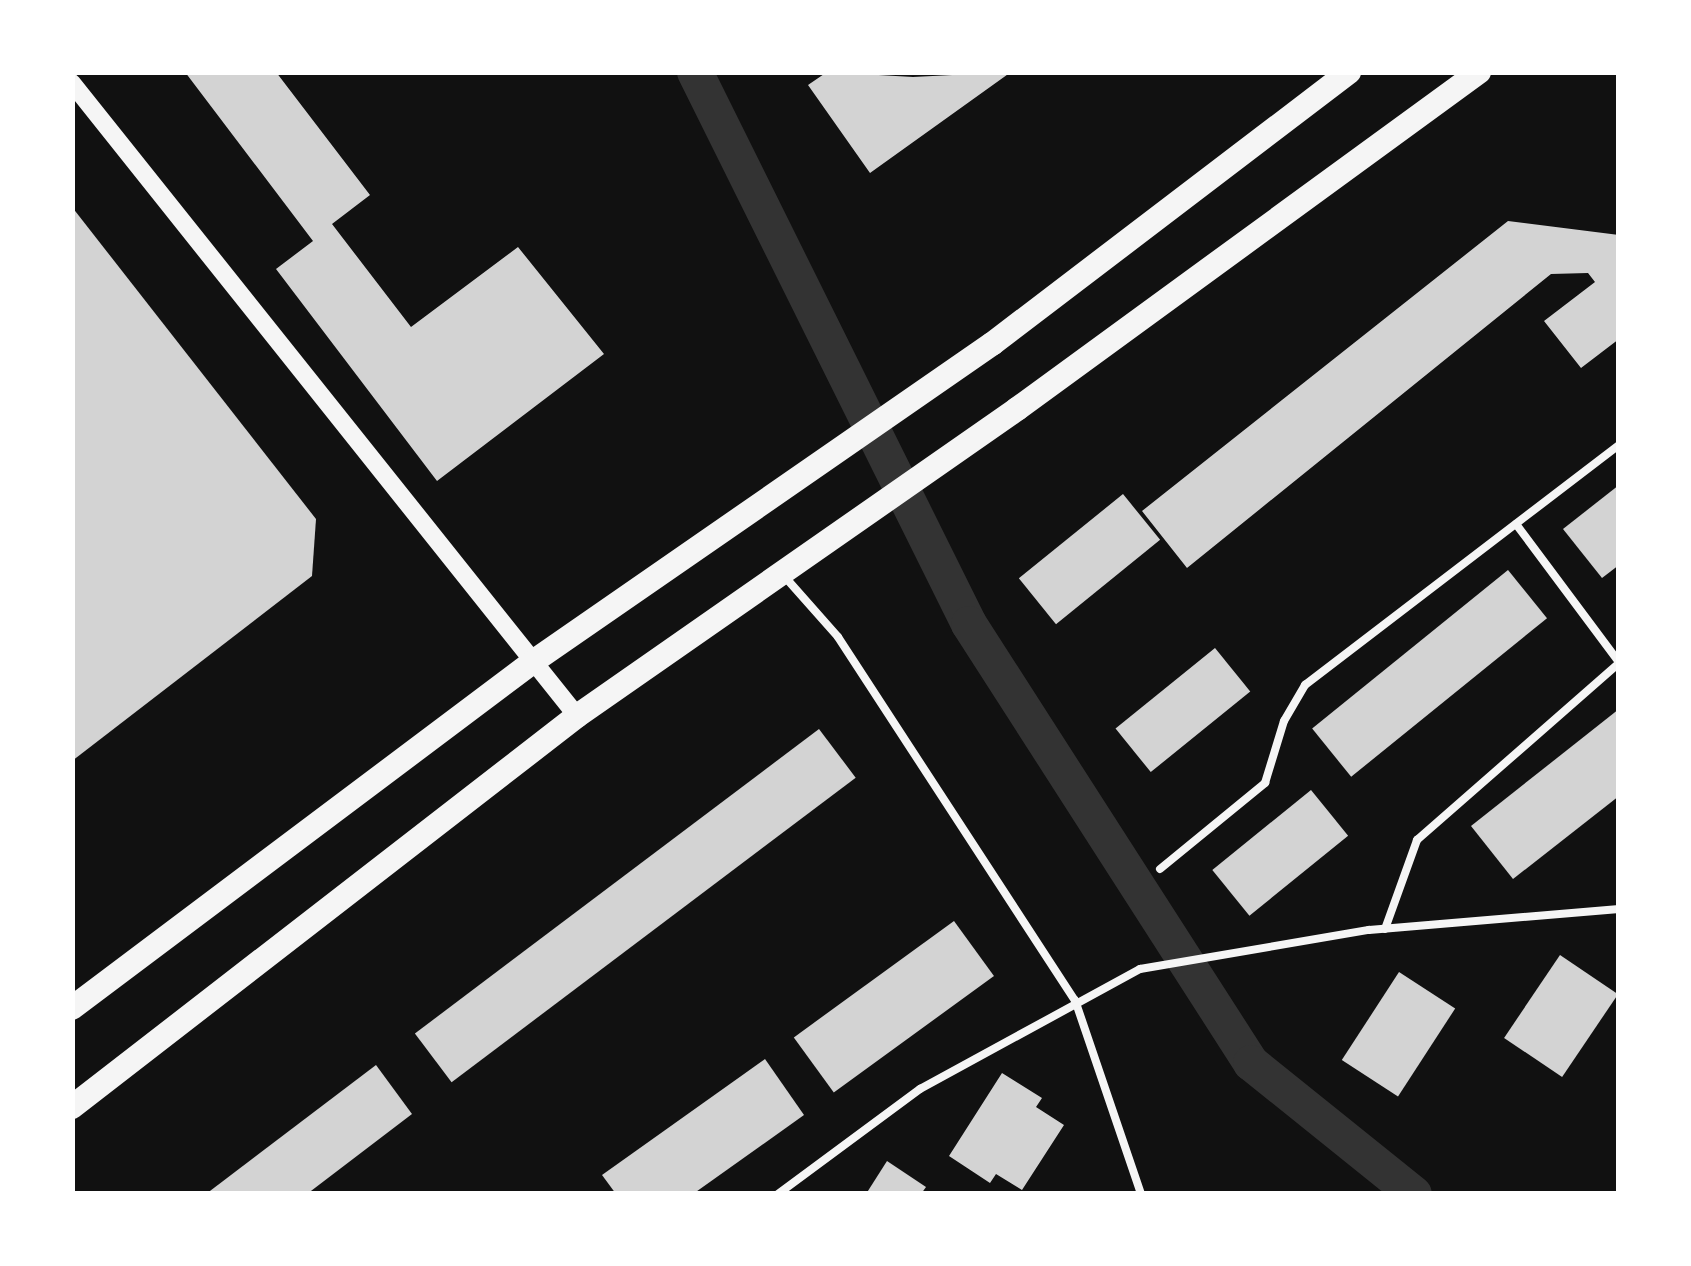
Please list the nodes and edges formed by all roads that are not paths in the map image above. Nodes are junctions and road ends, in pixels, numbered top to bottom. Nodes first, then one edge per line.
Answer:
1 (1349, 72) edge
2 (1479, 72) edge
3 (72, 83) edge
4 (1619, 445) edge
5 (1516, 524) junction
6 (779, 571) junction
7 (533, 661) junction
8 (1619, 663) edge
9 (577, 716) junction
10 (1160, 868) dead end
11 (1619, 909) edge
12 (1385, 929) junction
13 (1075, 1000) junction
14 (72, 1008) edge
15 (72, 1107) edge
16 (778, 1194) edge
17 (1141, 1194) edge

1 - 7 main road
2 - 6 main road
3 - 7 street
4 - 5 lane
5 - 8 lane
5 - 10 lane
6 - 9 main road
6 - 13 lane
7 - 9 street
7 - 14 main road
8 - 12 lane
9 - 15 main road
11 - 12 lane
12 - 13 lane
13 - 16 lane
13 - 17 lane

